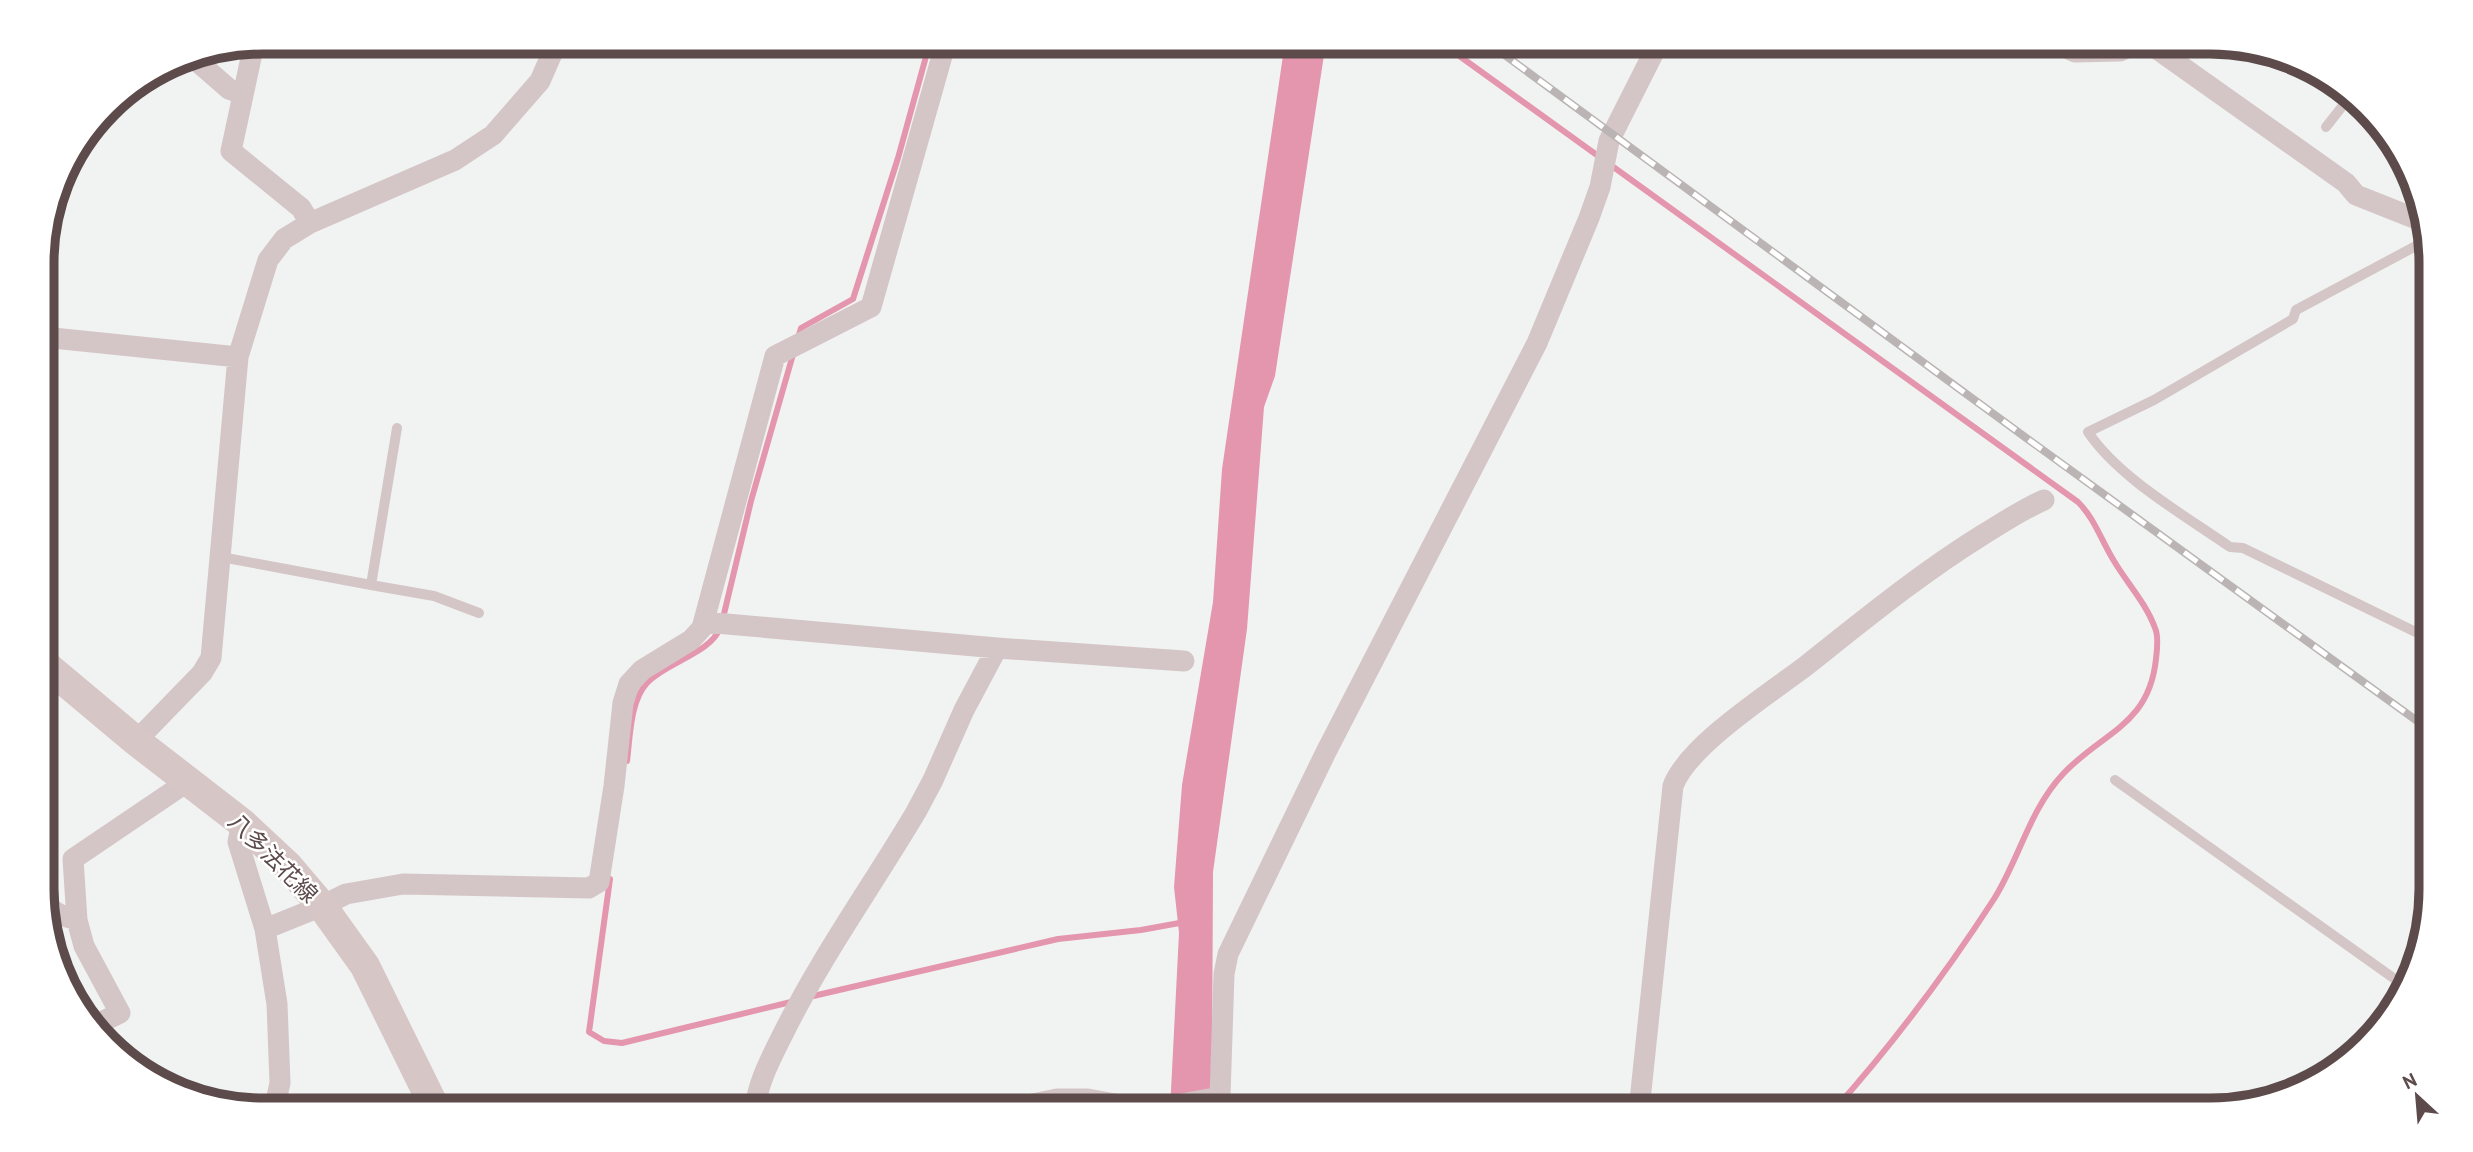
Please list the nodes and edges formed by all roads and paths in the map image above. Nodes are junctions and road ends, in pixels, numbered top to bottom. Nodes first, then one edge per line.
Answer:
1 (1654, 54) edge
2 (2164, 54) edge
3 (252, 55) edge
4 (551, 55) edge
5 (942, 55) edge
6 (200, 64) edge
7 (243, 94) junction
8 (2345, 104) edge
9 (2326, 127) dead end
10 (2414, 218) edge
11 (310, 223) junction
12 (2418, 245) edge
13 (55, 338) edge
14 (239, 357) junction
15 (397, 428) dead end
16 (2044, 500) dead end
17 (220, 557) junction
18 (371, 585) junction
19 (479, 613) dead end
20 (714, 624) junction
21 (2419, 634) edge
22 (997, 648) junction
23 (1184, 661) dead end
24 (54, 673) edge
25 (136, 741) junction
26 (186, 780) junction
27 (2115, 780) dead end
28 (242, 824) junction
29 (322, 906) junction
30 (56, 912) edge
31 (77, 919) junction
32 (265, 929) junction
33 (2397, 981) edge
34 (102, 1022) edge
35 (1640, 1097) edge
36 (277, 1098) edge
37 (430, 1098) edge
38 (756, 1098) edge
39 (1216, 1098) edge

1 - 39 street
2 - 10 street
3 - 7 street
4 - 11 street
5 - 20 street
6 - 7 street
7 - 11 street
8 - 9 lane
11 - 14 street
12 - 21 lane
13 - 14 street
14 - 17 street
15 - 18 lane
16 - 35 street
17 - 18 lane
17 - 25 street
18 - 19 lane
20 - 22 street
20 - 29 street
22 - 23 street
22 - 38 street
24 - 25 main road, 八多法花線
25 - 26 main road, 八多法花線
26 - 28 main road, 八多法花線
26 - 31 street
27 - 33 lane
28 - 29 main road, 八多法花線
28 - 32 street
29 - 32 street
29 - 37 main road, 八多法花線
30 - 31 street
31 - 34 street
32 - 36 street

